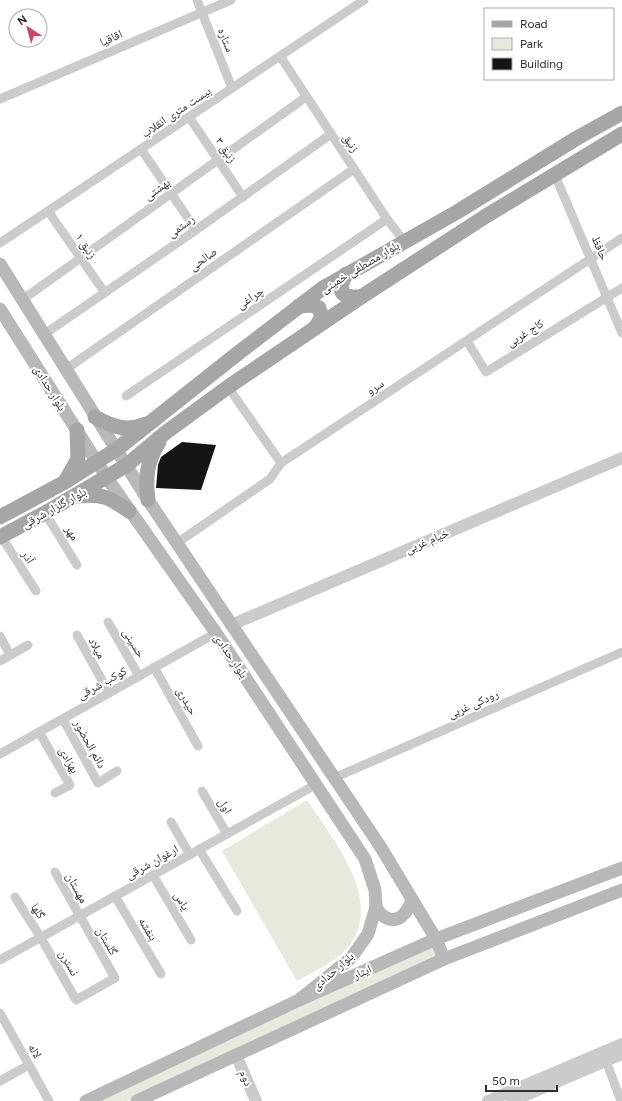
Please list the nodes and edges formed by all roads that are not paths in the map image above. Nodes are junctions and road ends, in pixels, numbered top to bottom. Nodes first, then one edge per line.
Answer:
1 (197, 0) edge
2 (231, 0) edge
3 (364, 0) edge
4 (202, 12) junction
5 (280, 56) junction
6 (232, 88) junction
7 (306, 97) junction
8 (0, 99) edge
9 (622, 113) edge
10 (189, 117) junction
11 (331, 134) junction
12 (622, 134) edge
13 (141, 149) junction
14 (219, 160) junction
15 (354, 169) junction
16 (554, 173) junction
17 (171, 194) junction
18 (243, 197) junction
19 (48, 211) junction
20 (387, 219) junction
21 (196, 230) junction
22 (622, 238) edge
23 (404, 241) junction
24 (0, 243) edge
25 (591, 257) junction
26 (80, 258) junction
27 (0, 264) edge
28 (346, 274) junction
29 (622, 288) edge
30 (105, 294) junction
31 (606, 296) junction
32 (361, 297) junction
33 (22, 300) junction
34 (299, 306) junction
35 (0, 309) edge
36 (315, 328) junction
37 (622, 333) edge
38 (43, 335) junction
39 (466, 341) junction
40 (66, 369) junction
41 (228, 387) junction
42 (126, 396) dead end
43 (96, 417) junction
44 (156, 419) junction
45 (77, 430) junction
46 (165, 433) junction
47 (117, 449) junction
48 (622, 458) edge
49 (97, 462) junction
50 (281, 463) junction
51 (127, 465) junction
52 (107, 478) junction
53 (65, 482) junction
54 (75, 496) junction
55 (148, 500) junction
56 (129, 511) junction
57 (45, 513) junction
58 (0, 517) edge
59 (1, 537) edge
60 (177, 543) junction
61 (77, 565) dead end
62 (36, 591) dead end
63 (108, 622) dead end
64 (231, 625) junction
65 (216, 633) junction
66 (77, 635) dead end
67 (0, 636) edge
68 (28, 645) dead end
69 (622, 652) edge
70 (10, 655) junction
71 (0, 661) edge
72 (154, 667) junction
73 (139, 676) junction
74 (109, 693) junction
75 (62, 719) junction
76 (39, 732) junction
77 (198, 746) dead end
78 (0, 754) edge
79 (117, 771) dead end
80 (334, 778) junction
81 (317, 784) junction
82 (202, 790) dead end
83 (55, 793) dead end
84 (172, 822) dead end
85 (227, 834) junction
86 (200, 849) junction
87 (190, 855) junction
88 (622, 868) edge
89 (55, 872) dead end
90 (153, 875) junction
91 (621, 892) edge
92 (115, 896) junction
93 (15, 897) dead end
94 (412, 900) junction
95 (376, 907) junction
96 (237, 911) dead end
97 (79, 916) junction
98 (41, 938) junction
99 (436, 939) junction
100 (191, 940) dead end
101 (444, 959) junction
102 (0, 960) edge
103 (161, 974) dead end
104 (76, 1000) joint
105 (299, 1000) junction
106 (0, 1013) edge
107 (622, 1044) edge
108 (622, 1054) edge
109 (236, 1055) junction
110 (606, 1061) junction
111 (29, 1065) junction
112 (0, 1081) edge
113 (538, 1085) junction
114 (47, 1100) edge
115 (86, 1101) edge
116 (137, 1101) edge
117 (256, 1101) edge
118 (488, 1101) edge
119 (512, 1101) edge
120 (621, 1101) edge

1 - 4 street, ستاره
2 - 4 street, اقاقیا
3 - 5 street, بیست متری انقلاب
4 - 6 street, ستاره
4 - 8 street, اقاقیا
5 - 6 street, بیست متری انقلاب
5 - 7 street, زنبق
6 - 10 street, بیست متری انقلاب
7 - 11 street, زنبق
7 - 14 street, بهشتی
9 - 23 main road, بلوار مصطفی خمینی
10 - 13 street, بیست متری انقلاب
10 - 14 street, زنبق ۳
11 - 15 street, زنبق
11 - 18 street, رستمی
12 - 16 main road, بلوار مصطفی خمینی
13 - 17 street
13 - 19 street, بیست متری انقلاب
14 - 17 street, بهشتی
14 - 18 street, زنبق ۳
15 - 20 street, زنبق
15 - 40 street, صالحی
16 - 25 street, حافظ
16 - 32 main road, بلوار مصطفی خمینی
17 - 21 street
17 - 26 street, بهشتی
18 - 21 street, رستمی
19 - 24 street, بیست متری انقلاب
19 - 26 street, زنبق ۱
20 - 23 street, زنبق
20 - 42 street, چراغی
21 - 30 street, رستمی
22 - 25 street, سرو
23 - 28 main road, بلوار مصطفی خمینی
25 - 31 street, حافظ
25 - 39 street, سرو
26 - 30 street, زنبق ۱
26 - 33 street, بهشتی
27 - 33 main road, بلوار حدادی
28 - 32 main road
28 - 34 main road, بلوار مصطفی خمینی
29 - 31 street
30 - 38 street, رستمی
31 - 37 street, حافظ
31 - 39 street, کاج غربی
32 - 36 main road, بلوار مصطفی خمینی
33 - 38 main road, بلوار حدادی
34 - 36 main road
34 - 44 main road, بلوار مصطفی خمینی
35 - 45 main road, بلوار حدادی
36 - 41 main road, بلوار مصطفی خمینی
38 - 40 main road, بلوار حدادی
39 - 50 street, سرو
40 - 43 main road, بلوار حدادی
41 - 46 main road, بلوار مصطفی خمینی
41 - 50 street
43 - 44 main road
43 - 47 main road, بلوار حدادی
44 - 47 main road, بلوار مصطفی خمینی
45 - 49 main road, بلوار حدادی
45 - 53 main road
46 - 51 main road, بلوار مصطفی خمینی
46 - 55 main road
47 - 49 main road, بلوار گلزار شرقی
47 - 51 main road, بلوار حدادی
48 - 64 street, خیام غربی
49 - 52 main road, بلوار حدادی
49 - 53 main road, بلوار گلزار شرقی
50 - 60 street, سرو
51 - 52 main road, بلوار گلزار شرقی
51 - 55 main road, بلوار حدادی
52 - 54 main road, بلوار گلزار شرقی
52 - 56 main road, بلوار حدادی
53 - 58 main road, بلوار گلزار شرقی
54 - 56 main road
54 - 57 main road, بلوار گلزار شرقی
55 - 60 main road, بلوار حدادی
56 - 65 main road, بلوار حدادی
57 - 59 main road, بلوار گلزار شرقی
57 - 61 street, مهر
59 - 62 street, آذر
60 - 64 main road, بلوار حدادی
63 - 73 street, حسینی
64 - 80 main road, بلوار حدادی
65 - 72 street, کوکب شرقی
65 - 81 main road, بلوار حدادی
66 - 74 street, میلاد
67 - 70 street
68 - 70 street
69 - 80 street, رودکی غربی
70 - 71 street
72 - 73 street, کوکب شرقی
72 - 77 street, حیدری
73 - 74 street, کوکب شرقی
74 - 75 street, کوکب شرقی
75 - 76 street, کوکب شرقی
75 - 79 street, دائم الحضور
76 - 78 street, کوکب شرقی
76 - 83 street, بهزادی
80 - 94 main road, بلوار حدادی
81 - 85 street, ارغوان شرقی
81 - 95 main road, بلوار حدادی
82 - 85 street, اول
84 - 87 street
85 - 86 street, ارغوان شرقی
86 - 87 street, ارغوان شرقی
86 - 96 street
87 - 90 street, ارغوان شرقی
88 - 99 main road, ایثار
89 - 97 street, مهستان
90 - 92 street, ارغوان شرقی
90 - 100 street, یاس
91 - 101 main road, ایثار
92 - 97 street, ارغوان شرقی
92 - 103 street, بنفشه
93 - 98 street, گلها
94 - 95 main road
94 - 99 main road, بلوار حدادی
95 - 105 main road, بلوار حدادی
97 - 98 street, ارغوان شرقی
97 - 104 street, گلستان
98 - 102 street, ارغوان شرقی
98 - 104 street, نسترن
99 - 101 main road, بلوار حدادی
99 - 105 main road, ایثار
101 - 109 main road, ایثار
105 - 115 main road, ایثار
106 - 111 street, لاله
107 - 113 street
108 - 110 street
109 - 116 main road, ایثار
109 - 117 street, دوم
110 - 113 street
110 - 120 street
111 - 112 street
111 - 114 street, لاله
113 - 118 street
113 - 119 street

